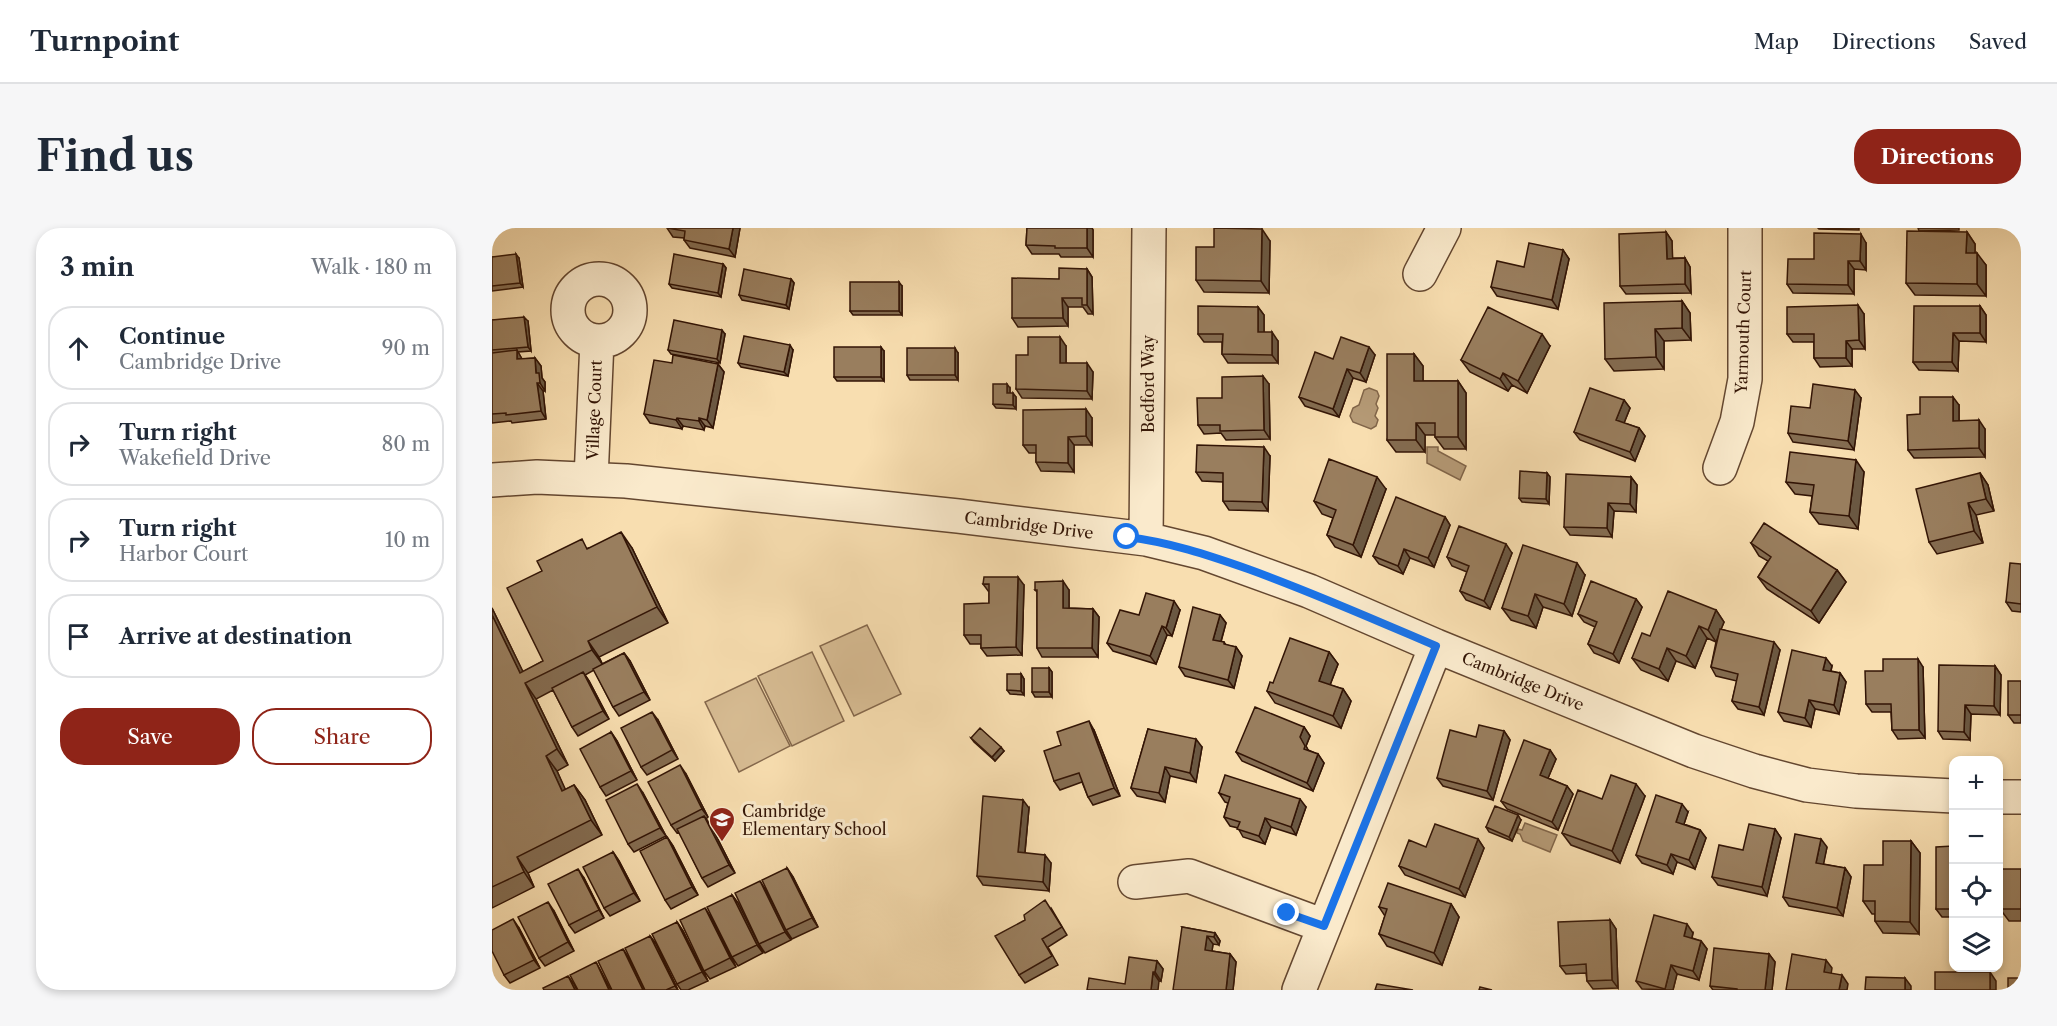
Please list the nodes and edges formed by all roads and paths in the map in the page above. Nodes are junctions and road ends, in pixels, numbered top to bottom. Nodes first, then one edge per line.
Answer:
1 (1149, 228) edge
2 (1444, 228) edge
3 (1745, 228) edge
4 (1420, 274) dead end
5 (597, 341) dead end
6 (1720, 468) dead end
7 (591, 479) junction
8 (492, 480) edge
9 (1146, 539) junction
10 (1436, 646) junction
11 (1949, 796) edge
12 (2003, 797) edge
13 (2021, 797) edge
14 (1135, 882) dead end
15 (1324, 926) junction
16 (1299, 990) edge

1 - 9 street, Bedford Way
2 - 4 street
3 - 6 street, Yarmouth Court
5 - 7 street, Village Court
7 - 8 street, Cambridge Drive
7 - 9 street, Cambridge Drive
9 - 10 street, Cambridge Drive
10 - 11 street, Cambridge Drive
10 - 15 street
12 - 13 street
14 - 15 street
15 - 16 street

